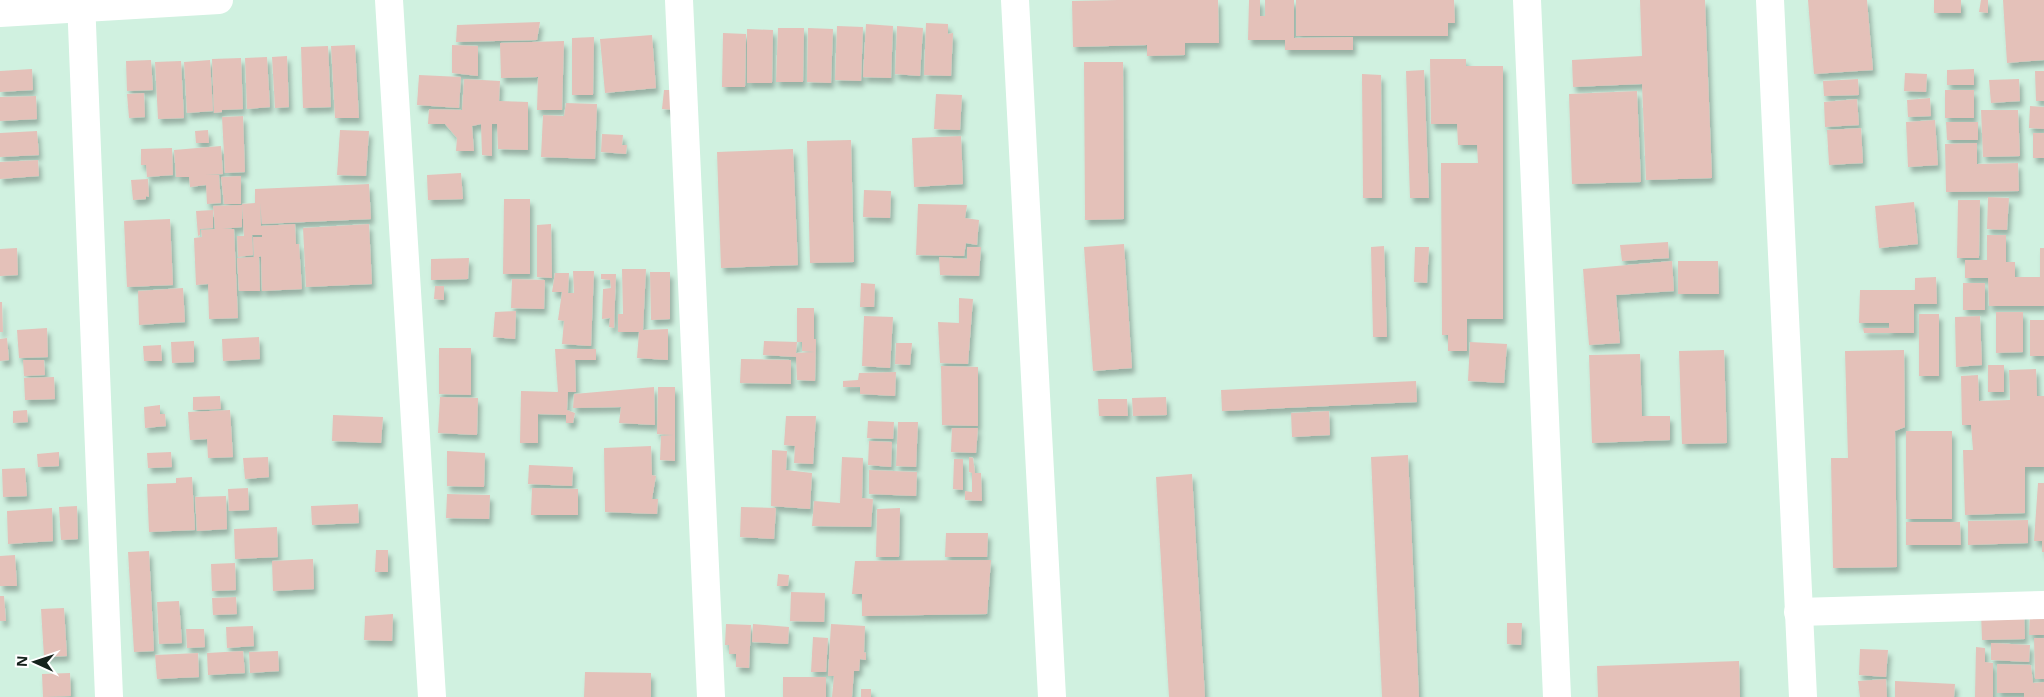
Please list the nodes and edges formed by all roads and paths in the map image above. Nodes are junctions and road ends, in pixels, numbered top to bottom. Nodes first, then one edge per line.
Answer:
1 (220, 0) edge
2 (389, 0) edge
3 (679, 0) edge
4 (1015, 0) edge
5 (1527, 0) edge
6 (1770, 0) edge
7 (81, 4) edge
8 (0, 13) edge
9 (2044, 605) edge
10 (1798, 612) junction
11 (109, 697) edge
12 (432, 697) edge
13 (711, 697) edge
14 (1052, 697) edge
15 (1557, 697) edge
16 (1803, 697) edge

1 - 7 street
2 - 12 street
3 - 13 street
4 - 14 street
5 - 15 street
6 - 10 street
7 - 8 street
7 - 11 street
9 - 10 street
10 - 16 street

